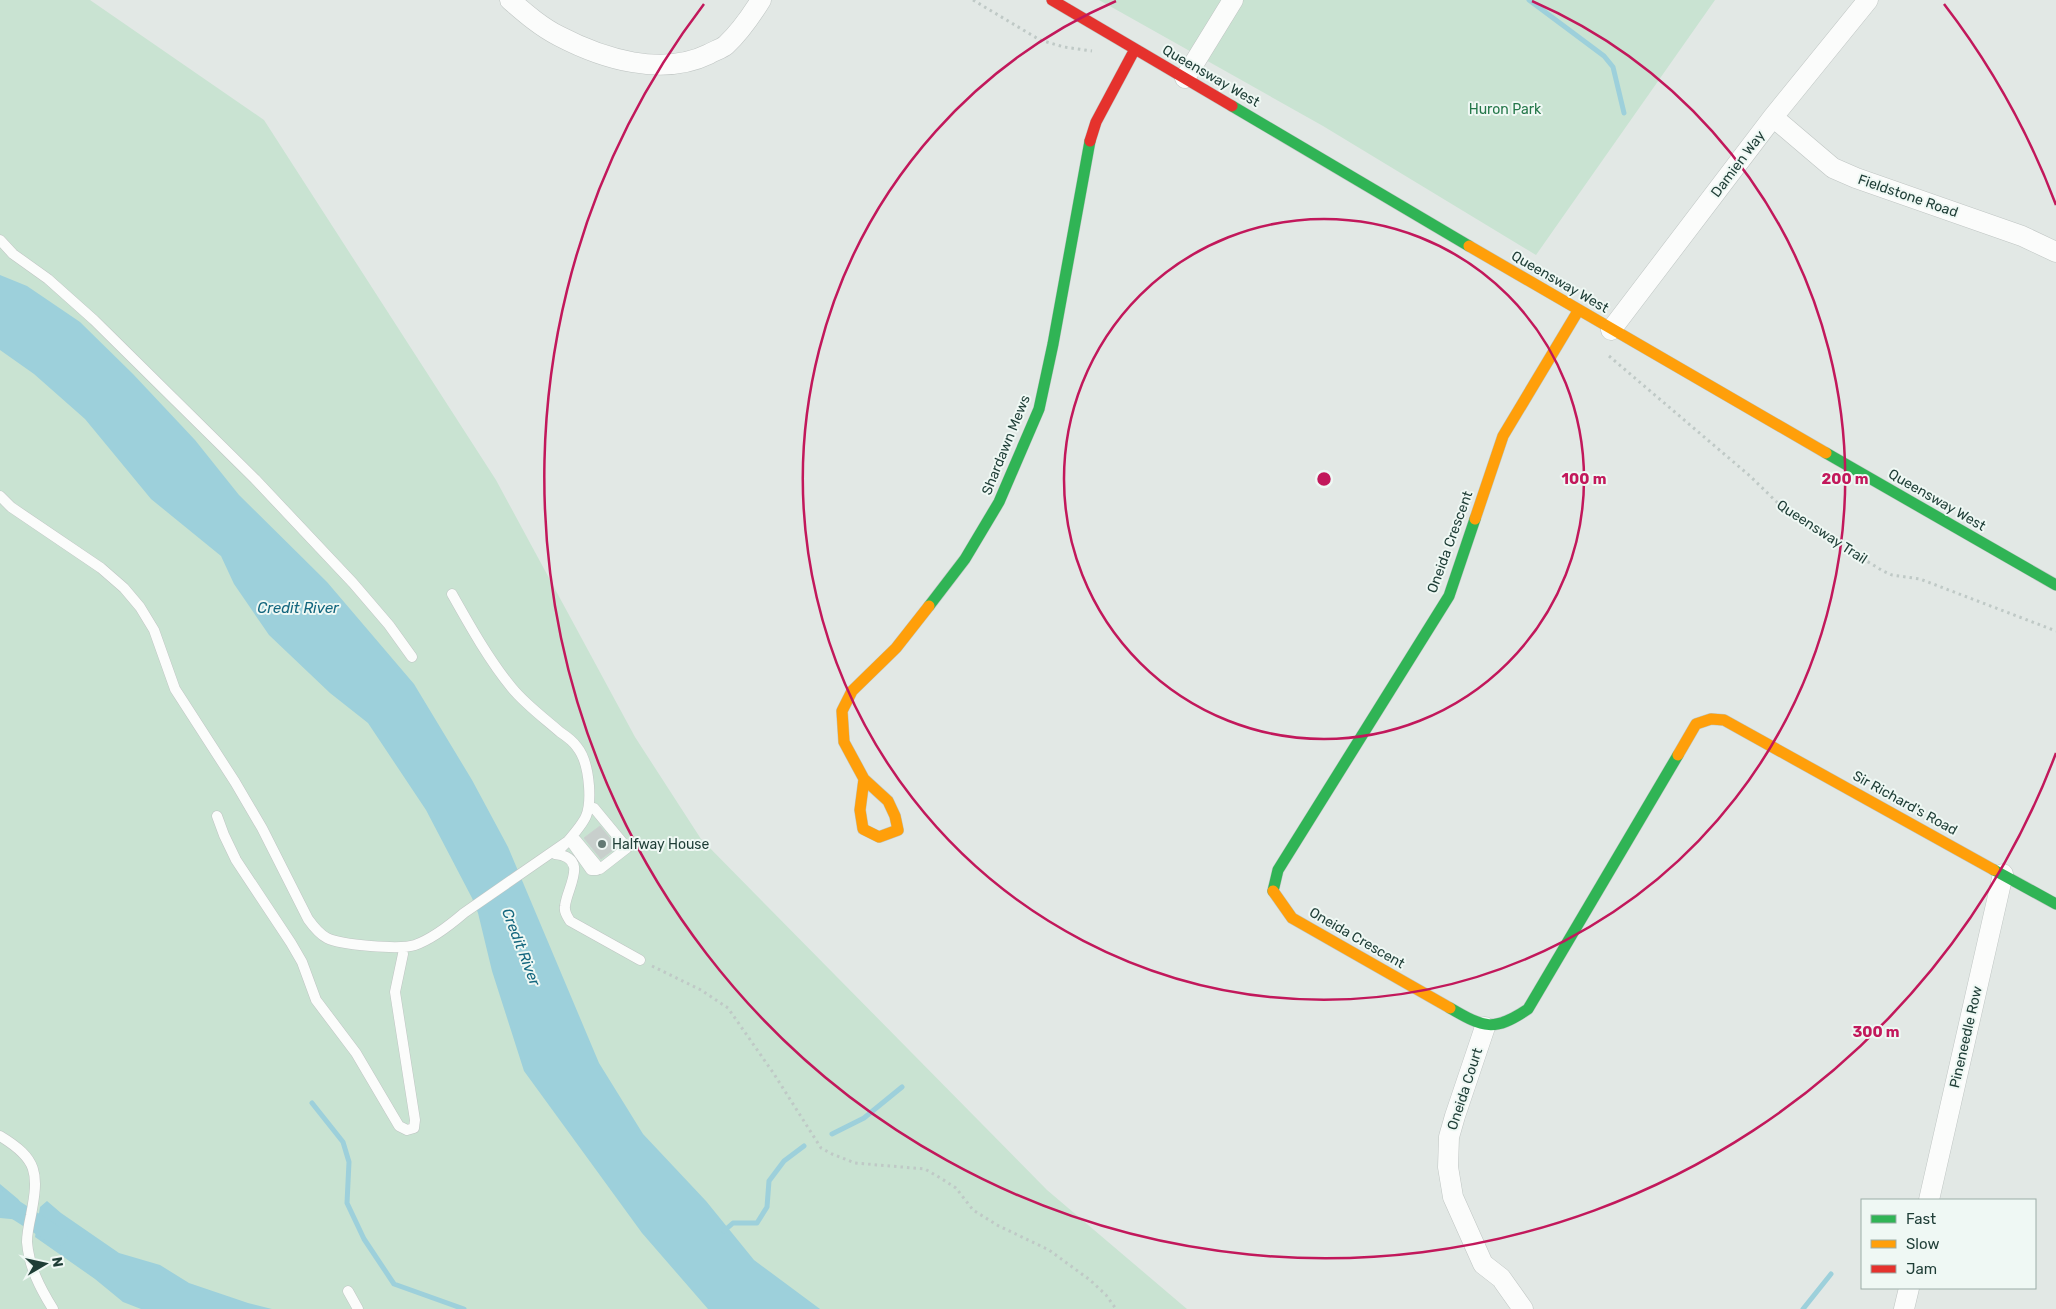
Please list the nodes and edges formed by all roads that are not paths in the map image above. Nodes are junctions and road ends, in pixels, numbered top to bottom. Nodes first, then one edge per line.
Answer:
1 (510, 0) edge
2 (761, 0) edge
3 (1052, 0) edge
4 (1233, 0) edge
5 (1868, 0) edge
6 (1135, 48) junction
7 (1185, 78) junction
8 (1773, 117) junction
9 (0, 240) edge
10 (2056, 252) edge
11 (1578, 311) junction
12 (1612, 330) junction
13 (0, 496) edge
14 (2056, 585) edge
15 (452, 594) dead end
16 (412, 657) dead end
17 (864, 779) junction
18 (590, 807) junction
19 (217, 816) dead end
20 (568, 840) junction
21 (597, 870) dead end
22 (2002, 874) junction
23 (2056, 904) edge
24 (403, 954) dead end
25 (640, 960) road end
26 (1485, 1027) junction
27 (0, 1136) edge
28 (1929, 1199) edge
29 (1909, 1289) edge
30 (348, 1291) dead end
31 (53, 1309) edge
32 (358, 1309) edge
33 (1522, 1309) edge
34 (1904, 1309) edge

1 - 2 street
3 - 6 street, Queensway West
4 - 7 street
5 - 8 street, Damien Way
6 - 7 street, Queensway West
6 - 17 street, Shardawn Mews
7 - 11 street, Queensway West
8 - 10 street, Fieldstone Road
8 - 12 street, Damien Way
9 - 16 lane
11 - 12 street, Queensway West
11 - 26 street, Oneida Crescent
12 - 14 street, Queensway West
13 - 20 lane
15 - 18 lane
17 - 17 street, Shardawn Mews
18 - 20 lane
18 - 21 lane
19 - 24 lane
20 - 25 lane
22 - 23 street, Sir Richard's Road
22 - 26 street, Sir Richard's Road
22 - 28 street, Pineneedle Row
26 - 33 street, Oneida Court
27 - 31 lane
29 - 34 street
30 - 32 lane

